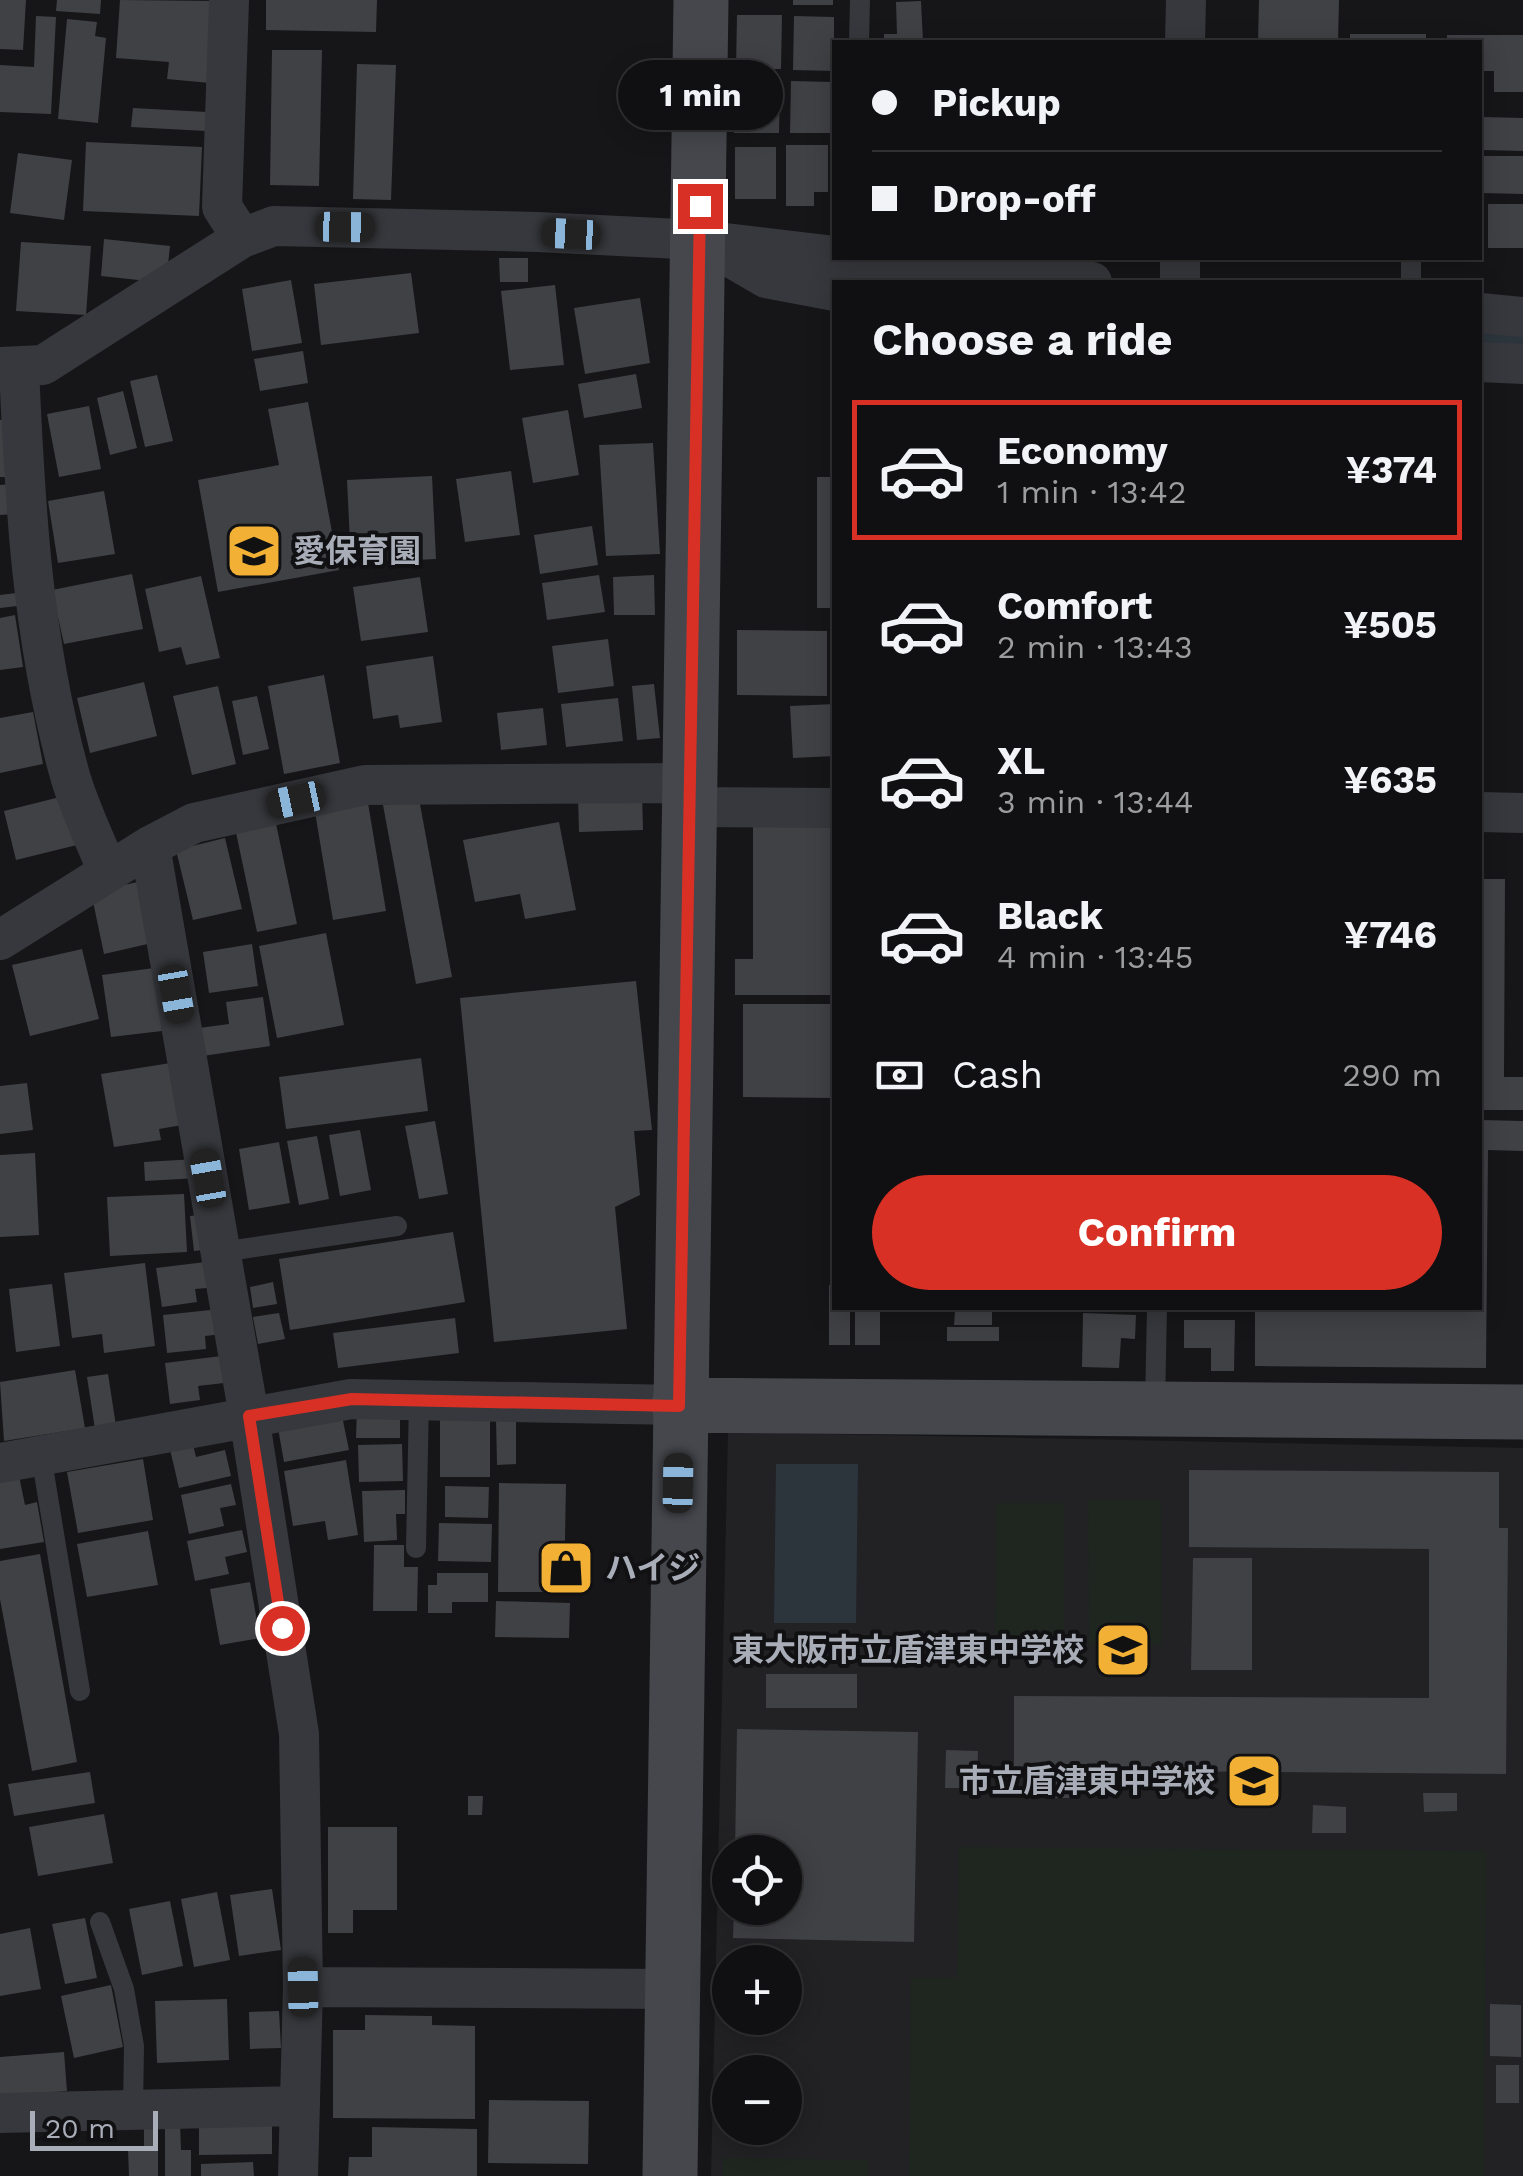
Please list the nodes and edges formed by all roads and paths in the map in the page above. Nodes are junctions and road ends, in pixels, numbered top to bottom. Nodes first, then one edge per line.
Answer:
1 (229, 0) edge
2 (701, 0) edge
3 (860, 0) edge
4 (1186, 0) edge
5 (859, 40) edge
6 (1185, 40) edge
7 (242, 238) junction
8 (700, 240) junction
9 (832, 256) edge
10 (861, 260) edge
11 (1033, 280) edge
12 (832, 290) edge
13 (1482, 313) edge
14 (1523, 317) edge
15 (1482, 362) edge
16 (1523, 364) edge
17 (10, 367) edge
18 (689, 795) junction
19 (832, 808) edge
20 (1482, 812) edge
21 (1523, 813) edge
22 (150, 846) junction
23 (108, 872) junction
24 (0, 940) edge
25 (397, 1226) dead end
26 (221, 1252) junction
27 (1157, 1310) edge
28 (419, 1400) junction
29 (679, 1406) junction
30 (1156, 1409) junction
31 (1523, 1412) edge
32 (249, 1416) junction
33 (42, 1455) junction
34 (0, 1463) edge
35 (416, 1548) dead end
36 (80, 1692) dead end
37 (100, 1922) dead end
38 (303, 1987) junction
39 (672, 1989) junction
40 (300, 2106) junction
41 (132, 2110) junction
42 (0, 2113) edge
43 (298, 2176) edge
44 (670, 2176) edge

1 - 7 street
2 - 8 street
3 - 5 lane
4 - 6 street
7 - 8 street
7 - 17 street
8 - 9 street
8 - 12 street
8 - 18 street
10 - 11 street
13 - 14 street
15 - 16 street
17 - 23 street
18 - 19 street
18 - 22 street
18 - 29 street
20 - 21 street
22 - 23 street
22 - 26 street
23 - 24 street
25 - 26 lane
26 - 32 street
27 - 30 lane
28 - 29 street
28 - 32 street
28 - 35 lane
29 - 30 street
29 - 39 street
30 - 31 street
32 - 33 street
32 - 38 street
33 - 34 street
33 - 36 lane
37 - 41 lane
38 - 39 street
38 - 40 street
39 - 44 street
40 - 41 street
40 - 43 street
41 - 42 street

